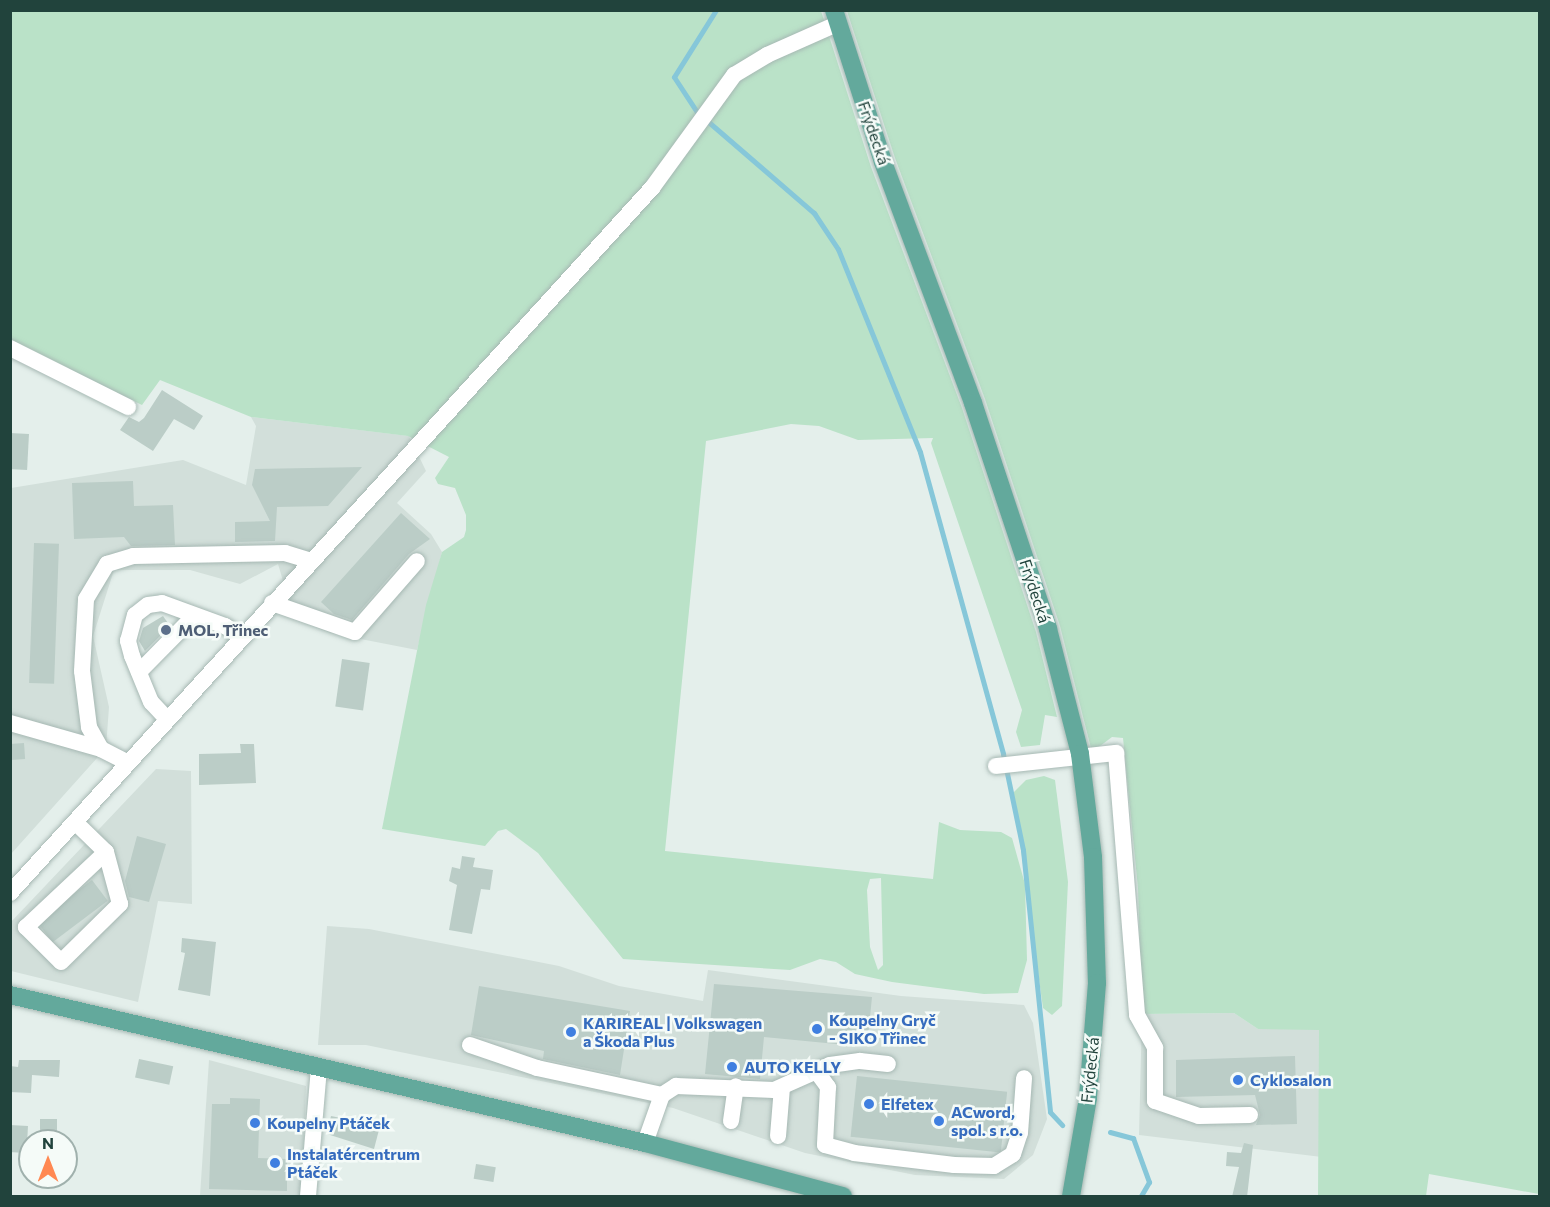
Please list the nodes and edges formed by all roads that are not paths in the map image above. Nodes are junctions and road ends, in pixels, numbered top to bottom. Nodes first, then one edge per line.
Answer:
1 (835, 17) edge
2 (10, 348) edge
3 (128, 407) dead end
4 (312, 561) junction
5 (417, 561) dead end
6 (272, 603) junction
7 (193, 617) junction
8 (242, 637) junction
9 (139, 672) junction
10 (167, 719) junction
11 (10, 723) edge
12 (101, 749) junction
13 (1080, 754) junction
14 (128, 763) junction
15 (996, 766) dead end
16 (75, 822) junction
17 (106, 852) junction
18 (10, 893) edge
19 (10, 995) edge
20 (470, 1045) dead end
21 (888, 1064) dead end
22 (319, 1068) junction
23 (817, 1072) junction
24 (1024, 1078) dead end
25 (736, 1086) junction
26 (782, 1087) junction
27 (662, 1095) junction
28 (1250, 1115) dead end
29 (731, 1121) dead end
30 (778, 1136) dead end
31 (645, 1143) junction
32 (308, 1197) edge
33 (843, 1197) edge
34 (1071, 1197) edge

1 - 4 street
1 - 13 main road, Frýdecká
2 - 3 street
4 - 6 street
4 - 12 street
5 - 6 street
6 - 8 street
7 - 8 street
7 - 9 street
7 - 9 street
8 - 10 street
9 - 10 street
10 - 14 street
11 - 12 street
12 - 14 street
13 - 15 street
13 - 28 street
13 - 34 main road, Frýdecká
14 - 16 street
16 - 17 street
16 - 18 street
17 - 17 street
19 - 22 main road
20 - 27 street
21 - 23 street
22 - 31 main road
22 - 32 street
23 - 24 street
23 - 26 street
25 - 26 street
25 - 27 street
25 - 29 street
26 - 30 street
27 - 31 street
31 - 33 main road

